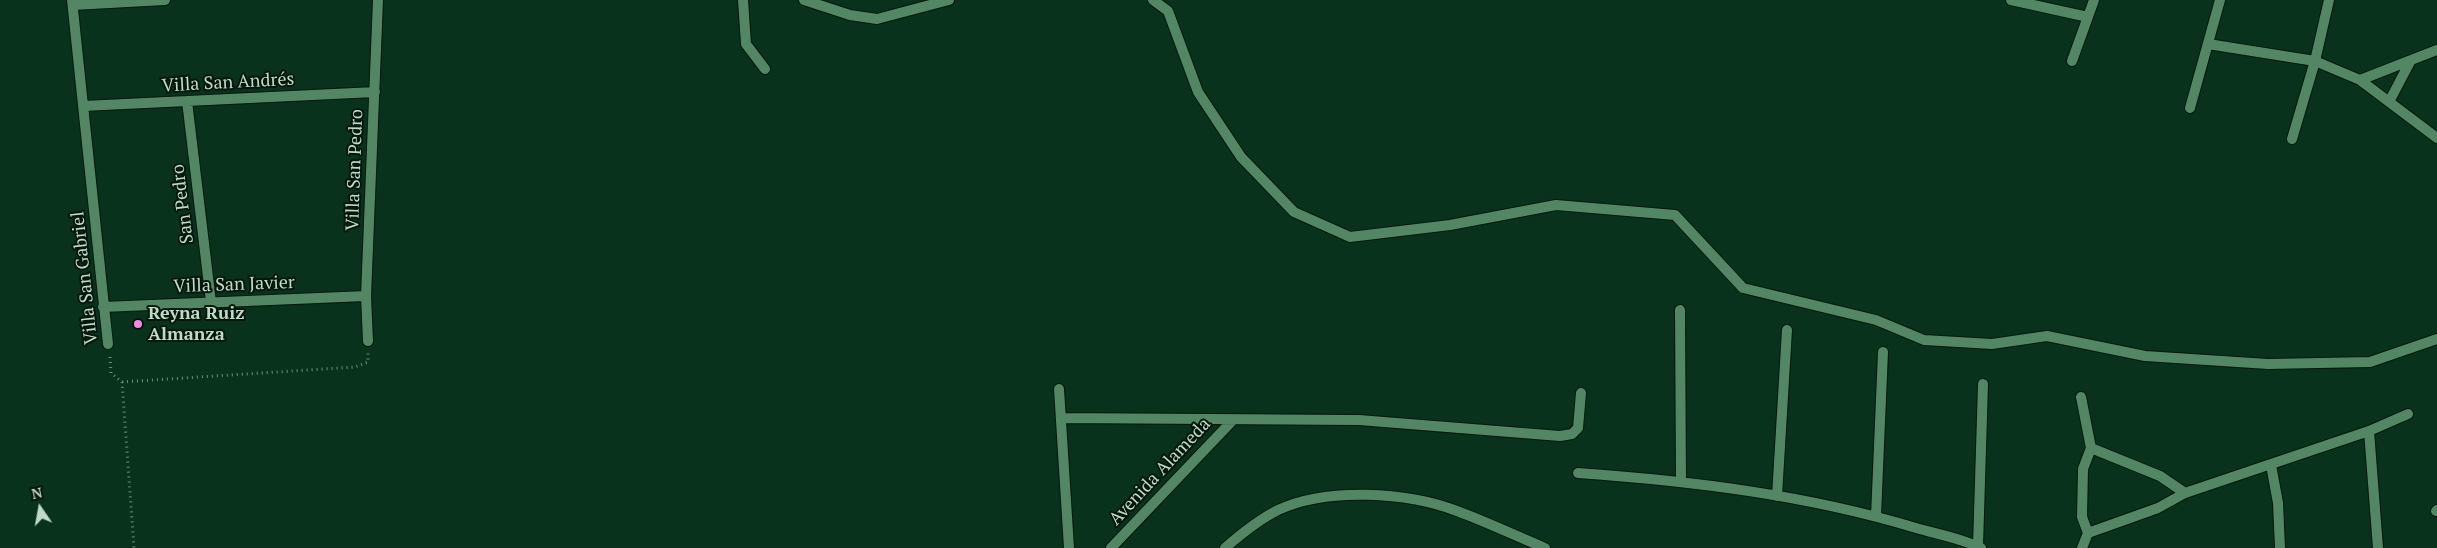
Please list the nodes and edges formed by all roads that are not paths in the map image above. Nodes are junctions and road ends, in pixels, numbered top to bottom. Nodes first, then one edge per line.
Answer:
1 (164, 0) edge
2 (378, 0) edge
3 (743, 0) edge
4 (804, 0) edge
5 (949, 0) edge
6 (1153, 0) edge
7 (2012, 0) edge
8 (2094, 0) edge
9 (2220, 0) edge
10 (2329, 0) edge
11 (140, 1) edge
12 (72, 3) edge
13 (2088, 17) junction
14 (2208, 44) junction
15 (2437, 50) edge
16 (2411, 60) junction
17 (2072, 61) dead end
18 (2315, 61) junction
19 (765, 69) dead end
20 (2360, 80) junction
21 (375, 92) junction
22 (187, 101) junction
23 (2389, 102) junction
24 (83, 106) junction
25 (2190, 108) dead end
26 (2437, 138) edge
27 (2292, 139) dead end
28 (366, 296) junction
29 (210, 302) junction
30 (103, 307) junction
31 (1680, 310) dead end
32 (1787, 330) dead end
33 (2437, 339) edge
34 (368, 341) dead end
35 (108, 344) road end
36 (1883, 352) dead end
37 (1983, 384) dead end
38 (1059, 389) dead end
39 (1581, 393) dead end
40 (2081, 397) dead end
41 (2408, 414) dead end
42 (1061, 418) junction
43 (1233, 420) junction
44 (2369, 431) junction
45 (2091, 448) junction
46 (2271, 465) junction
47 (1578, 473) dead end
48 (1681, 482) junction
49 (2185, 493) junction
50 (1777, 496) junction
51 (1876, 516) junction
52 (2088, 533) junction
53 (1980, 547) edge
54 (1069, 548) edge
55 (1111, 548) edge
56 (1225, 548) edge
57 (1545, 548) edge
58 (2082, 548) edge
59 (2280, 548) edge
60 (2378, 548) edge

1 - 11 street
2 - 21 street, Villa San Pedro
3 - 19 street
4 - 5 street
6 - 33 street
7 - 13 street
8 - 13 street
9 - 14 street
10 - 18 street
11 - 12 street
12 - 24 street, Villa San Gabriel
13 - 17 street
14 - 18 street
14 - 25 street
15 - 16 street
16 - 20 street
16 - 23 street
18 - 20 street
18 - 27 street
20 - 23 street
21 - 22 street, Villa San Andrés
21 - 28 street, Villa San Pedro
22 - 24 street, Villa San Andrés
22 - 29 street, San Pedro
23 - 26 street
24 - 30 street, Villa San Gabriel
28 - 29 street, Villa San Javier
28 - 34 street, Villa San Pedro
29 - 30 street, Villa San Javier
30 - 35 street, Villa San Gabriel
31 - 48 street
32 - 50 street
36 - 51 street
37 - 53 street
38 - 42 street
39 - 43 street
40 - 45 street
41 - 44 street
42 - 43 street
42 - 54 street
43 - 55 street, Avenida Alameda
44 - 46 street
44 - 60 street
45 - 49 street
45 - 52 street
46 - 49 street
46 - 59 street
47 - 48 street
48 - 50 street
49 - 52 street
50 - 51 street
51 - 53 street
52 - 58 street
56 - 57 street

